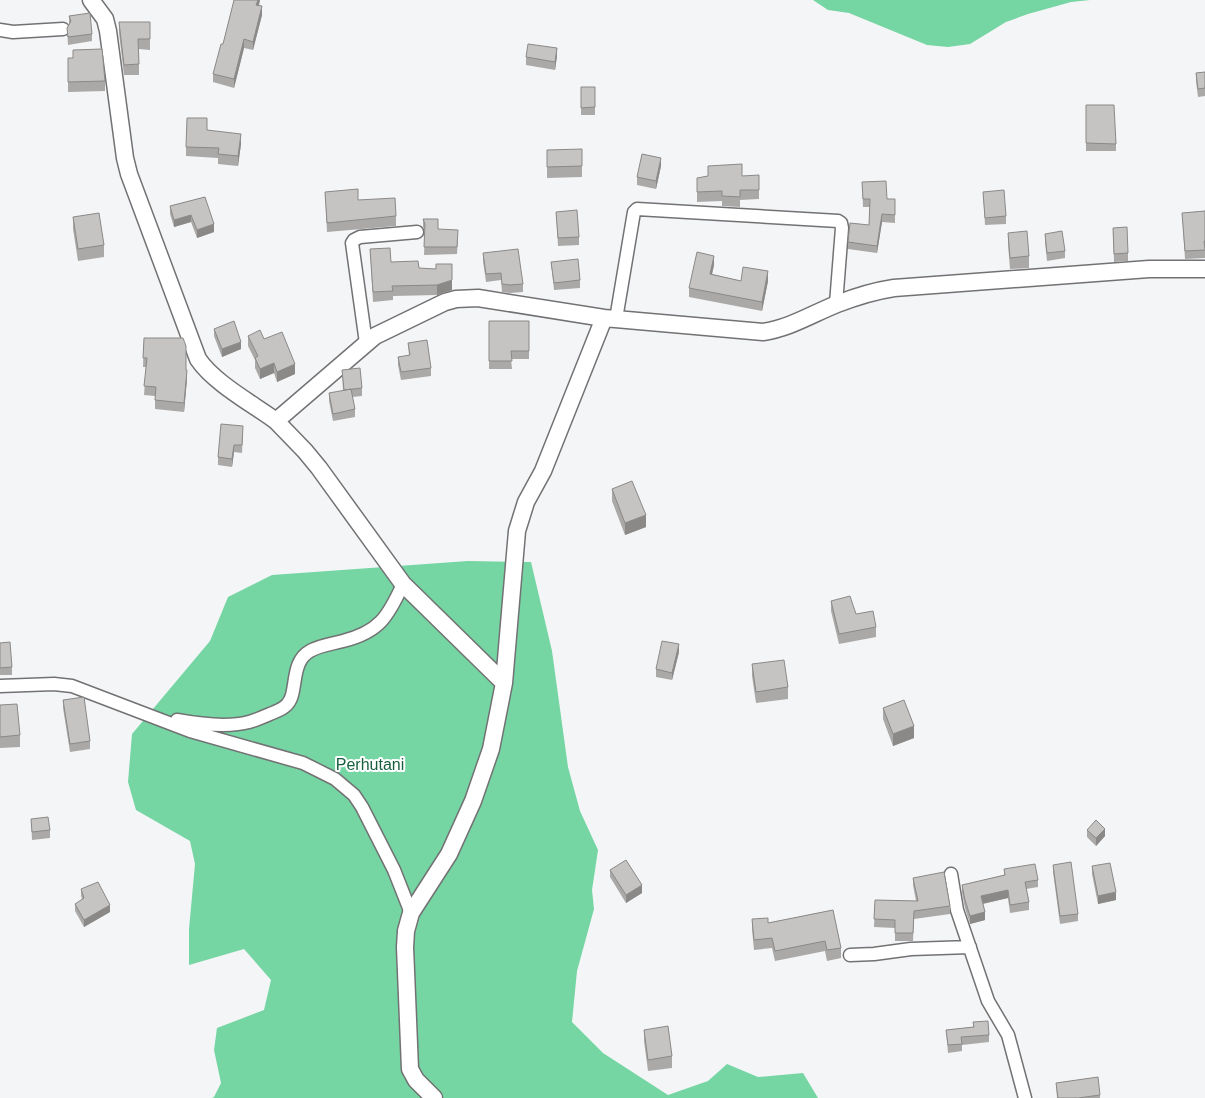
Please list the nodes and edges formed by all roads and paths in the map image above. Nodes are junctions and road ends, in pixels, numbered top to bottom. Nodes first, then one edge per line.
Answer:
1 (91, 0) edge
2 (62, 29) dead end
3 (0, 30) edge
4 (417, 232) dead end
5 (1205, 269) edge
6 (836, 304) junction
7 (610, 318) junction
8 (366, 343) junction
9 (276, 421) junction
10 (402, 584) junction
11 (504, 683) junction
12 (0, 686) edge
13 (155, 718) junction
14 (952, 874) dead end
15 (410, 913) junction
16 (970, 947) junction
17 (850, 955) dead end
18 (434, 1098) edge
19 (1025, 1098) edge

1 - 9 street
2 - 3 street
4 - 8 street
5 - 6 street
6 - 7 street
6 - 7 street
7 - 8 street
7 - 11 street
8 - 9 street
9 - 10 street
10 - 11 street
10 - 13 street
11 - 15 street
12 - 13 street
13 - 15 street
14 - 16 street
15 - 18 street
16 - 17 street
16 - 19 street

